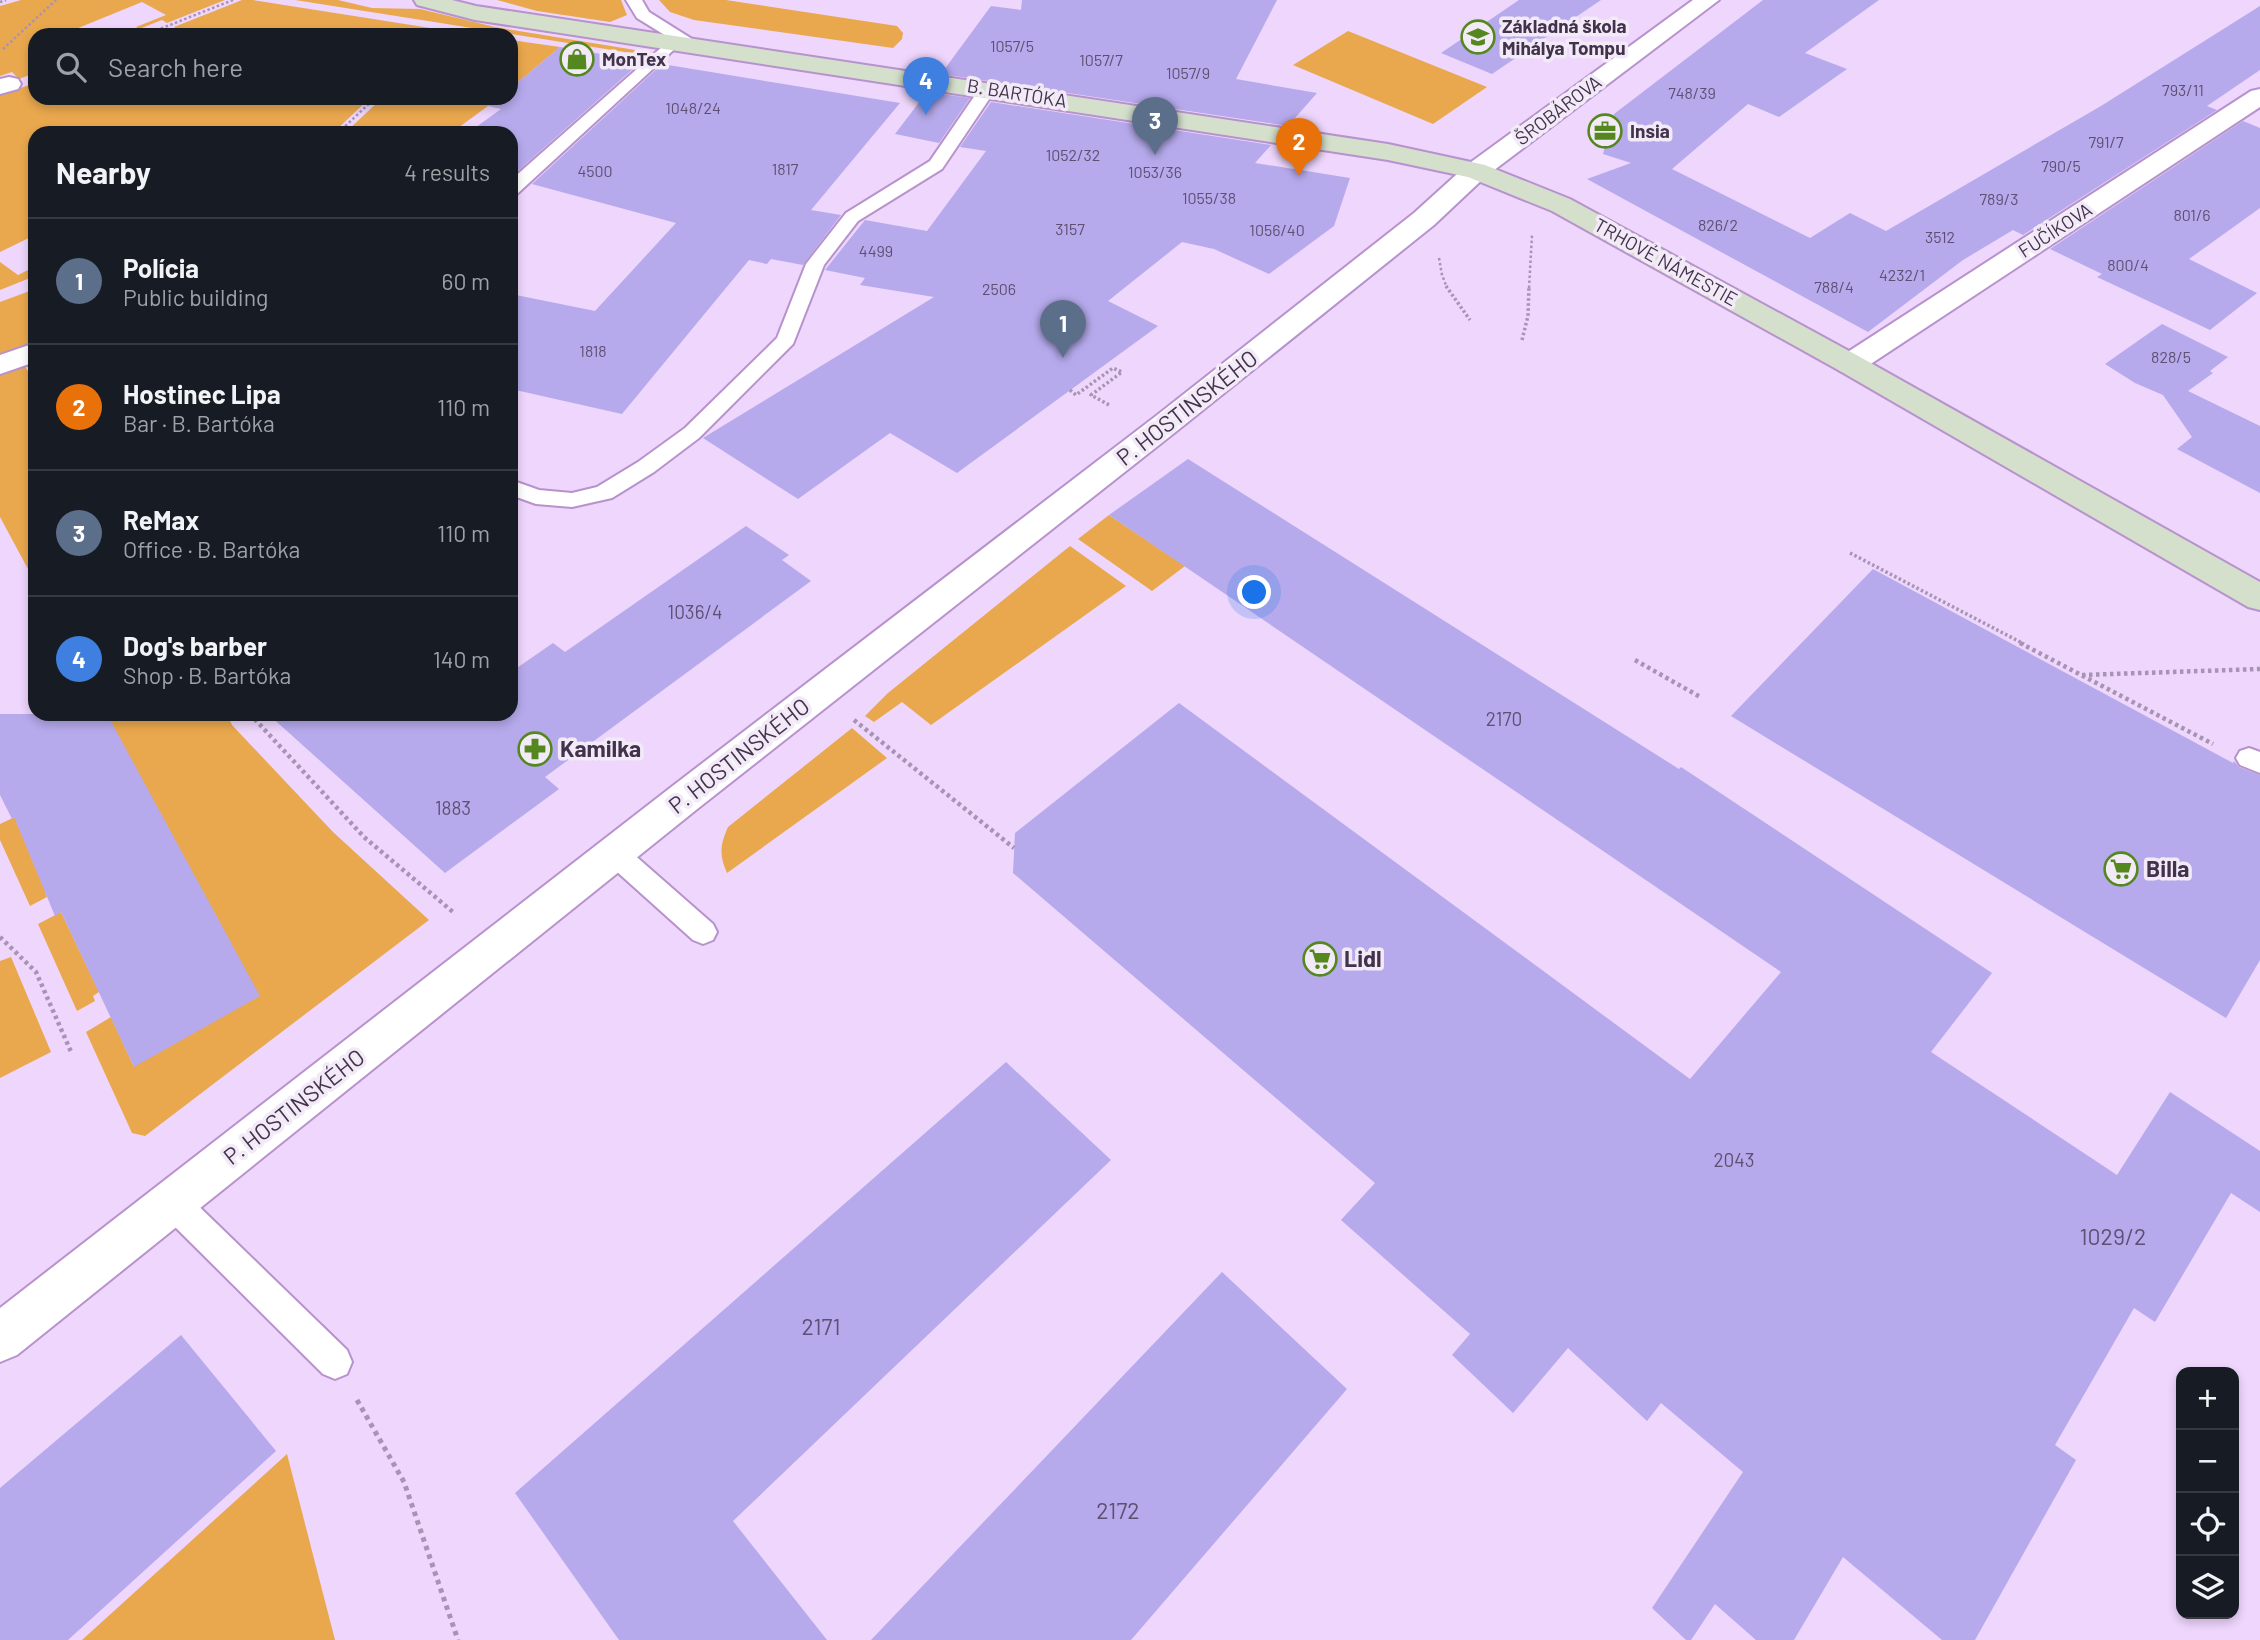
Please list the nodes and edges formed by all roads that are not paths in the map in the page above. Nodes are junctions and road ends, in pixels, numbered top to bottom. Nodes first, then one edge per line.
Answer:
1 (425, 0) edge
2 (480, 0) edge
3 (634, 0) edge
4 (1708, 0) edge
5 (514, 17) junction
6 (673, 43) junction
7 (697, 47) junction
8 (988, 89) junction
9 (2260, 96) edge
10 (1476, 171) junction
11 (518, 184) edge
12 (28, 355) edge
13 (1850, 364) junction
14 (0, 365) edge
15 (518, 490) edge
16 (2260, 598) edge
17 (614, 853) junction
18 (703, 932) dead end
19 (173, 1203) junction
20 (0, 1338) edge
21 (335, 1362) road end

1 - 5 main road, B. BARTÓKA
2 - 5 main road, B. BARTÓKA
3 - 7 lane
4 - 10 street, ŠROBÁROVA
5 - 6 main road, B. BARTÓKA
6 - 7 main road, B. BARTÓKA
6 - 11 lane
7 - 8 main road, B. BARTÓKA
8 - 10 main road, B. BARTÓKA
8 - 15 lane
9 - 13 street, FUČÍKOVA
10 - 13 main road, TRHOVÉ NÁMESTIE
10 - 17 street, P. HOSTINSKÉHO
12 - 14 street
13 - 16 main road, TRHOVÉ NÁMESTIE
17 - 18 lane
17 - 19 street, P. HOSTINSKÉHO
19 - 20 street, P. HOSTINSKÉHO
19 - 21 lane

